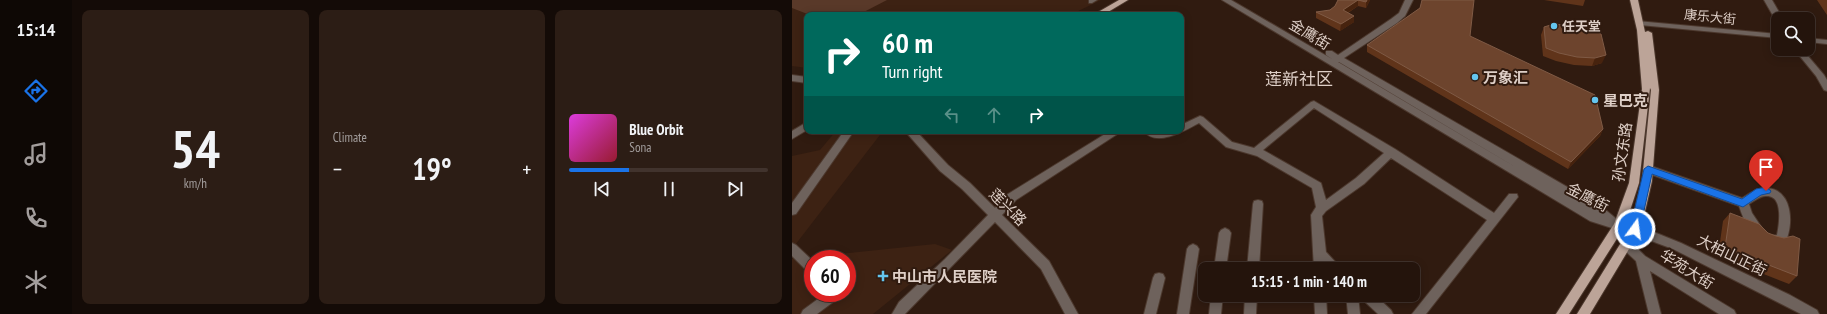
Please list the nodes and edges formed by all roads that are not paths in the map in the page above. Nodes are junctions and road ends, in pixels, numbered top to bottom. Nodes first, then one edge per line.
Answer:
1 (1115, 0) edge
2 (1124, 0) edge
3 (1226, 0) edge
4 (1237, 0) edge
5 (1409, 0) edge
6 (1634, 0) edge
7 (1640, 0) edge
8 (1768, 0) edge
9 (1093, 12) edge
10 (1102, 12) edge
11 (1775, 12) edge
12 (1643, 23) junction
13 (1771, 35) edge
14 (1815, 41) edge
15 (1827, 42) edge
16 (1804, 56) edge
17 (1335, 61) junction
18 (792, 78) edge
19 (804, 80) edge
20 (1827, 88) edge
21 (1184, 127) edge
22 (804, 128) edge
23 (847, 134) edge
24 (913, 134) edge
25 (1112, 134) edge
26 (1153, 134) edge
27 (1169, 134) edge
28 (792, 136) edge
29 (1254, 152) junction
30 (1391, 152) junction
31 (1648, 169) junction
32 (1513, 197) dead end
33 (1743, 203) junction
34 (1258, 204) dead end
35 (1322, 208) junction
36 (792, 211) edge
37 (994, 214) junction
38 (1494, 219) junction
39 (1619, 226) junction
40 (1635, 229) junction
41 (1225, 233) dead end
42 (1626, 245) junction
43 (792, 248) edge
44 (1193, 249) dead end
45 (1320, 254) junction
46 (1641, 259) junction
47 (804, 260) edge
48 (1221, 262) edge
49 (1254, 262) edge
50 (1320, 262) edge
51 (1329, 262) edge
52 (1159, 278) dead end
53 (824, 302) edge
54 (1216, 302) edge
55 (1251, 302) edge
56 (1320, 302) edge
57 (1353, 302) edge
58 (1374, 302) edge
59 (807, 314) edge
60 (898, 314) edge
61 (1072, 314) edge
62 (1150, 314) edge
63 (1183, 314) edge
64 (1214, 314) edge
65 (1250, 314) edge
66 (1321, 314) edge
67 (1354, 314) edge
68 (1387, 314) edge
69 (1418, 314) edge
70 (1562, 314) edge
71 (1583, 314) edge
72 (1654, 314) edge
73 (1730, 314) edge
74 (1813, 314) edge

1 - 9 main road
2 - 10 main road
3 - 17 street, 金鹰街
4 - 17 street, 金鹰街
5 - 17 street
6 - 12 main road, 孙文东路
7 - 12 main road, 孙文东路
8 - 11 street
12 - 13 street, 康乐大街
12 - 31 main road, 孙文东路
12 - 39 main road, 孙文东路
14 - 15 street
16 - 20 street
17 - 39 street, 金鹰街
18 - 19 street
21 - 29 street
22 - 28 street
23 - 36 street
24 - 37 street, 莲兴路
25 - 37 street
26 - 27 street
29 - 30 street
29 - 35 street
30 - 35 street
30 - 38 street
31 - 33 street
31 - 40 main road, 孙文东路
32 - 38 street
33 - 33 street
34 - 49 street
35 - 45 street
37 - 60 street
37 - 61 street, 莲兴路
38 - 69 street
39 - 40 street, 金鹰街
39 - 42 street, 华苑大街
39 - 70 main road, 孙文东路
40 - 42 main road, 孙文东路
40 - 74 street, 大柏山正街
41 - 48 street
42 - 46 street, 华苑大街
42 - 71 main road, 孙文东路
43 - 47 street
44 - 63 street
45 - 50 street
45 - 51 street
46 - 72 street
46 - 73 street, 华苑大街
52 - 62 street
53 - 59 street
54 - 64 street
55 - 65 street
56 - 66 street
57 - 67 street
58 - 68 street

